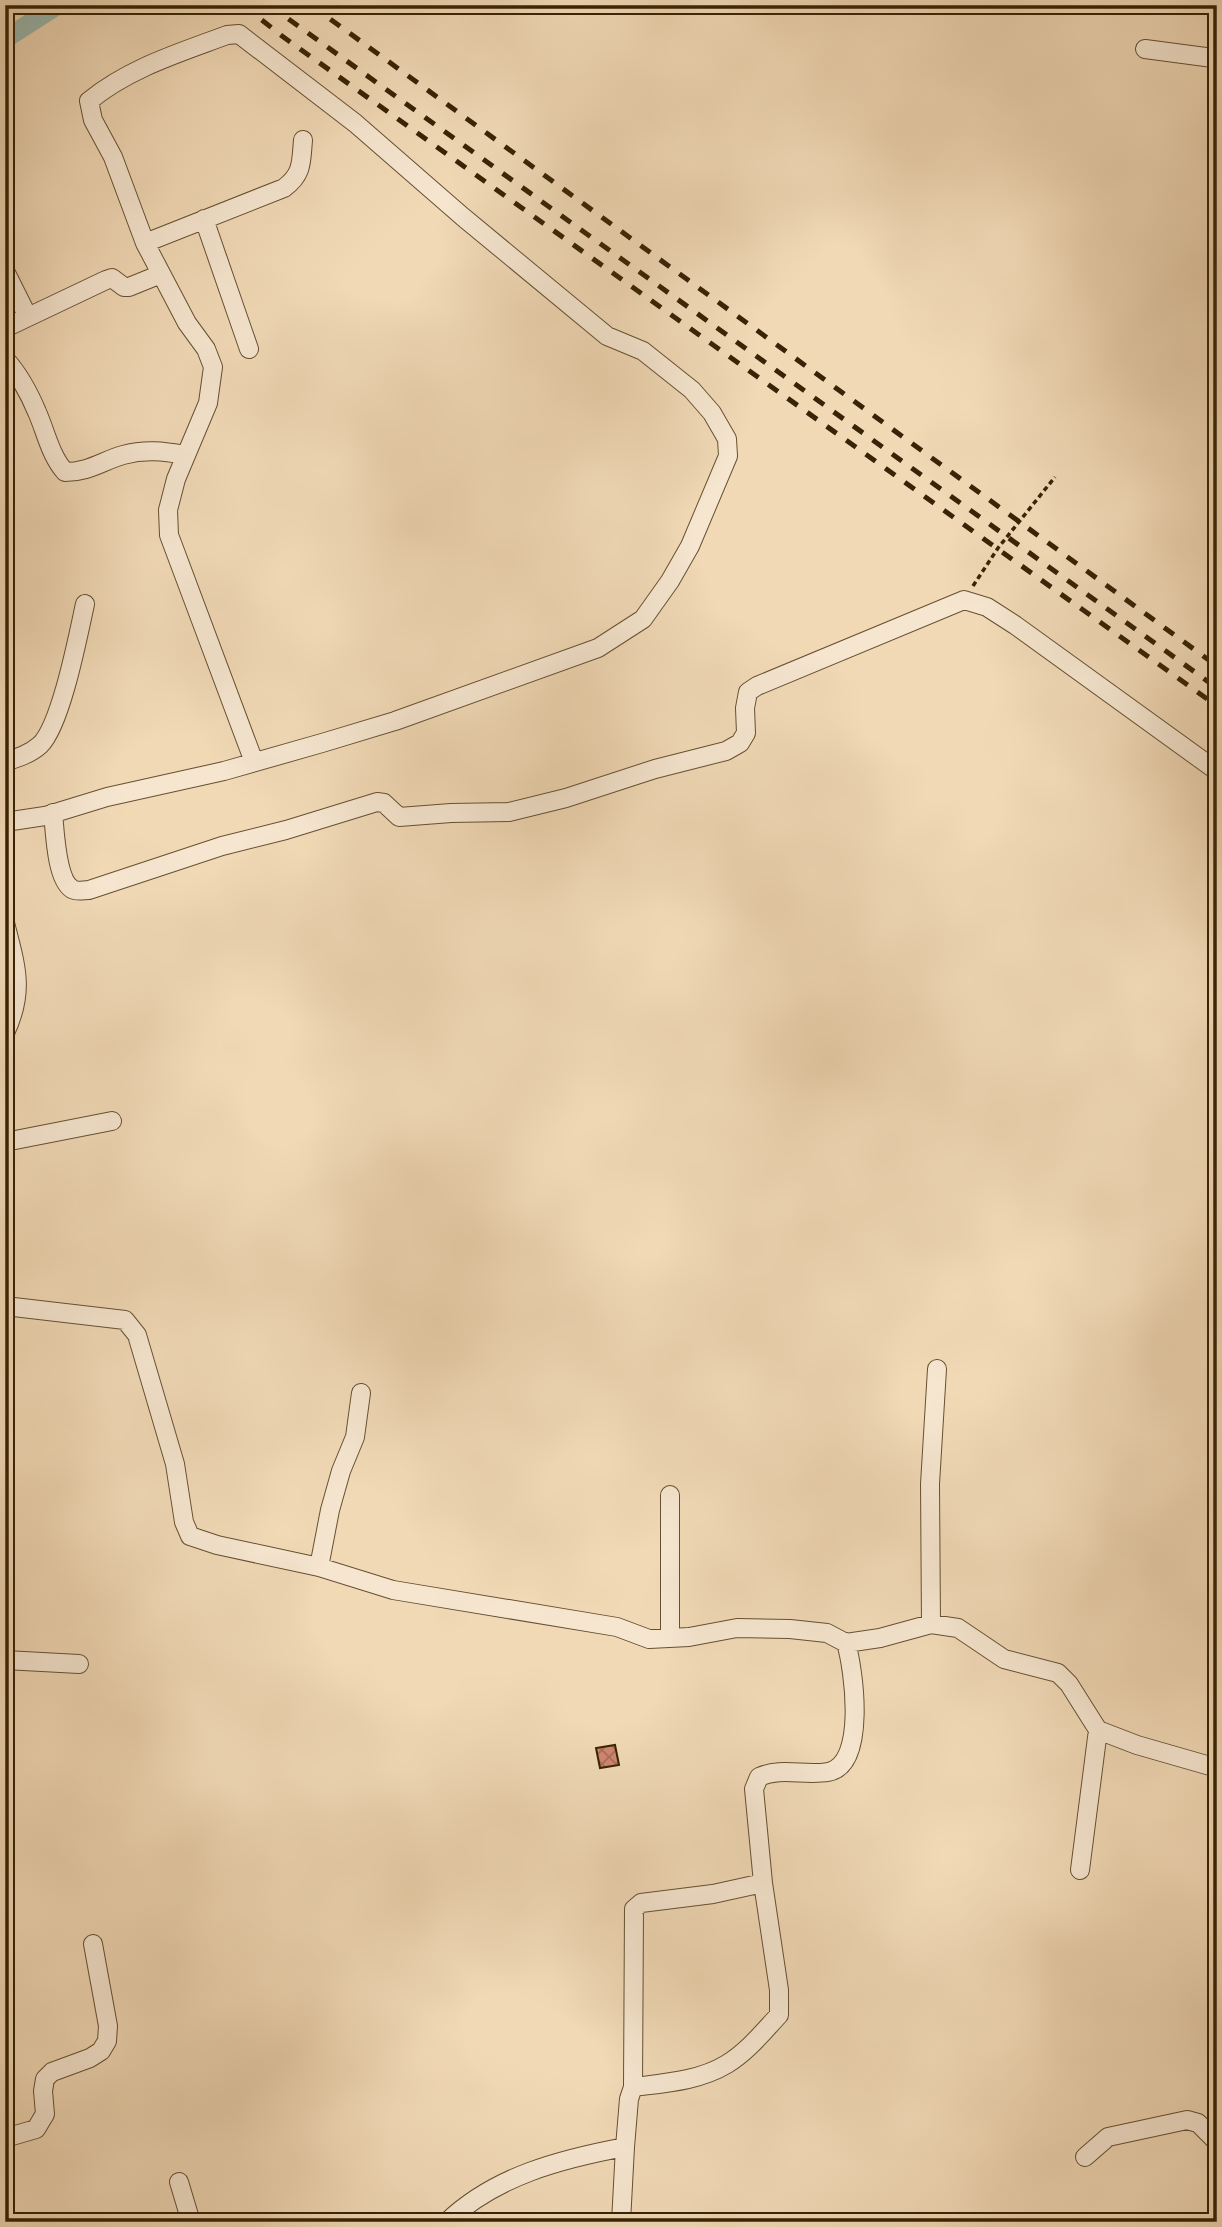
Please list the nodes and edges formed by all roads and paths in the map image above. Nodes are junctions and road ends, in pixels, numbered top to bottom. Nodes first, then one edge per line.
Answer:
1 (1145, 49) dead end
2 (1217, 62) edge
3 (303, 140) dead end
4 (204, 219) junction
5 (145, 243) junction
6 (5, 271) edge
7 (161, 274) junction
8 (28, 317) junction
9 (5, 328) edge
10 (249, 349) dead end
11 (5, 359) edge
12 (184, 455) junction
13 (1055, 477) dead end
14 (964, 600) junction
15 (85, 604) dead end
16 (5, 762) edge
17 (254, 762) junction
18 (1217, 771) edge
19 (53, 813) junction
20 (5, 822) edge
21 (5, 923) edge
22 (5, 1033) edge
23 (112, 1121) dead end
24 (5, 1142) edge
25 (5, 1306) edge
26 (937, 1369) dead end
27 (361, 1392) dead end
28 (670, 1494) dead end
29 (319, 1567) junction
30 (931, 1624) junction
31 (670, 1638) junction
32 (846, 1643) junction
33 (5, 1660) edge
34 (79, 1664) dead end
35 (1098, 1730) junction
36 (1217, 1768) edge
37 (1080, 1870) dead end
38 (763, 1883) junction
39 (93, 1944) dead end
40 (633, 2087) junction
41 (5, 2138) edge
42 (1217, 2142) edge
43 (625, 2147) junction
44 (1085, 2157) dead end
45 (179, 2182) dead end
46 (191, 2222) edge
47 (447, 2222) edge
48 (621, 2222) edge

1 - 2 street
3 - 4 street
4 - 5 street
4 - 10 street
5 - 7 street
5 - 17 street
6 - 8 street
7 - 8 street
7 - 12 street
8 - 9 street
11 - 12 street
12 - 17 street
13 - 14 path
14 - 18 street
14 - 19 street
15 - 16 street
17 - 19 street
19 - 20 street
21 - 22 street
23 - 24 street
25 - 29 street
26 - 30 street
27 - 29 street
28 - 31 street
29 - 31 street
30 - 32 street
30 - 35 street
31 - 32 street
32 - 38 street
33 - 34 street
35 - 36 street
35 - 37 street
38 - 40 street
38 - 40 street
39 - 41 street
40 - 43 street
42 - 44 street
43 - 47 street
43 - 48 street
45 - 46 street

